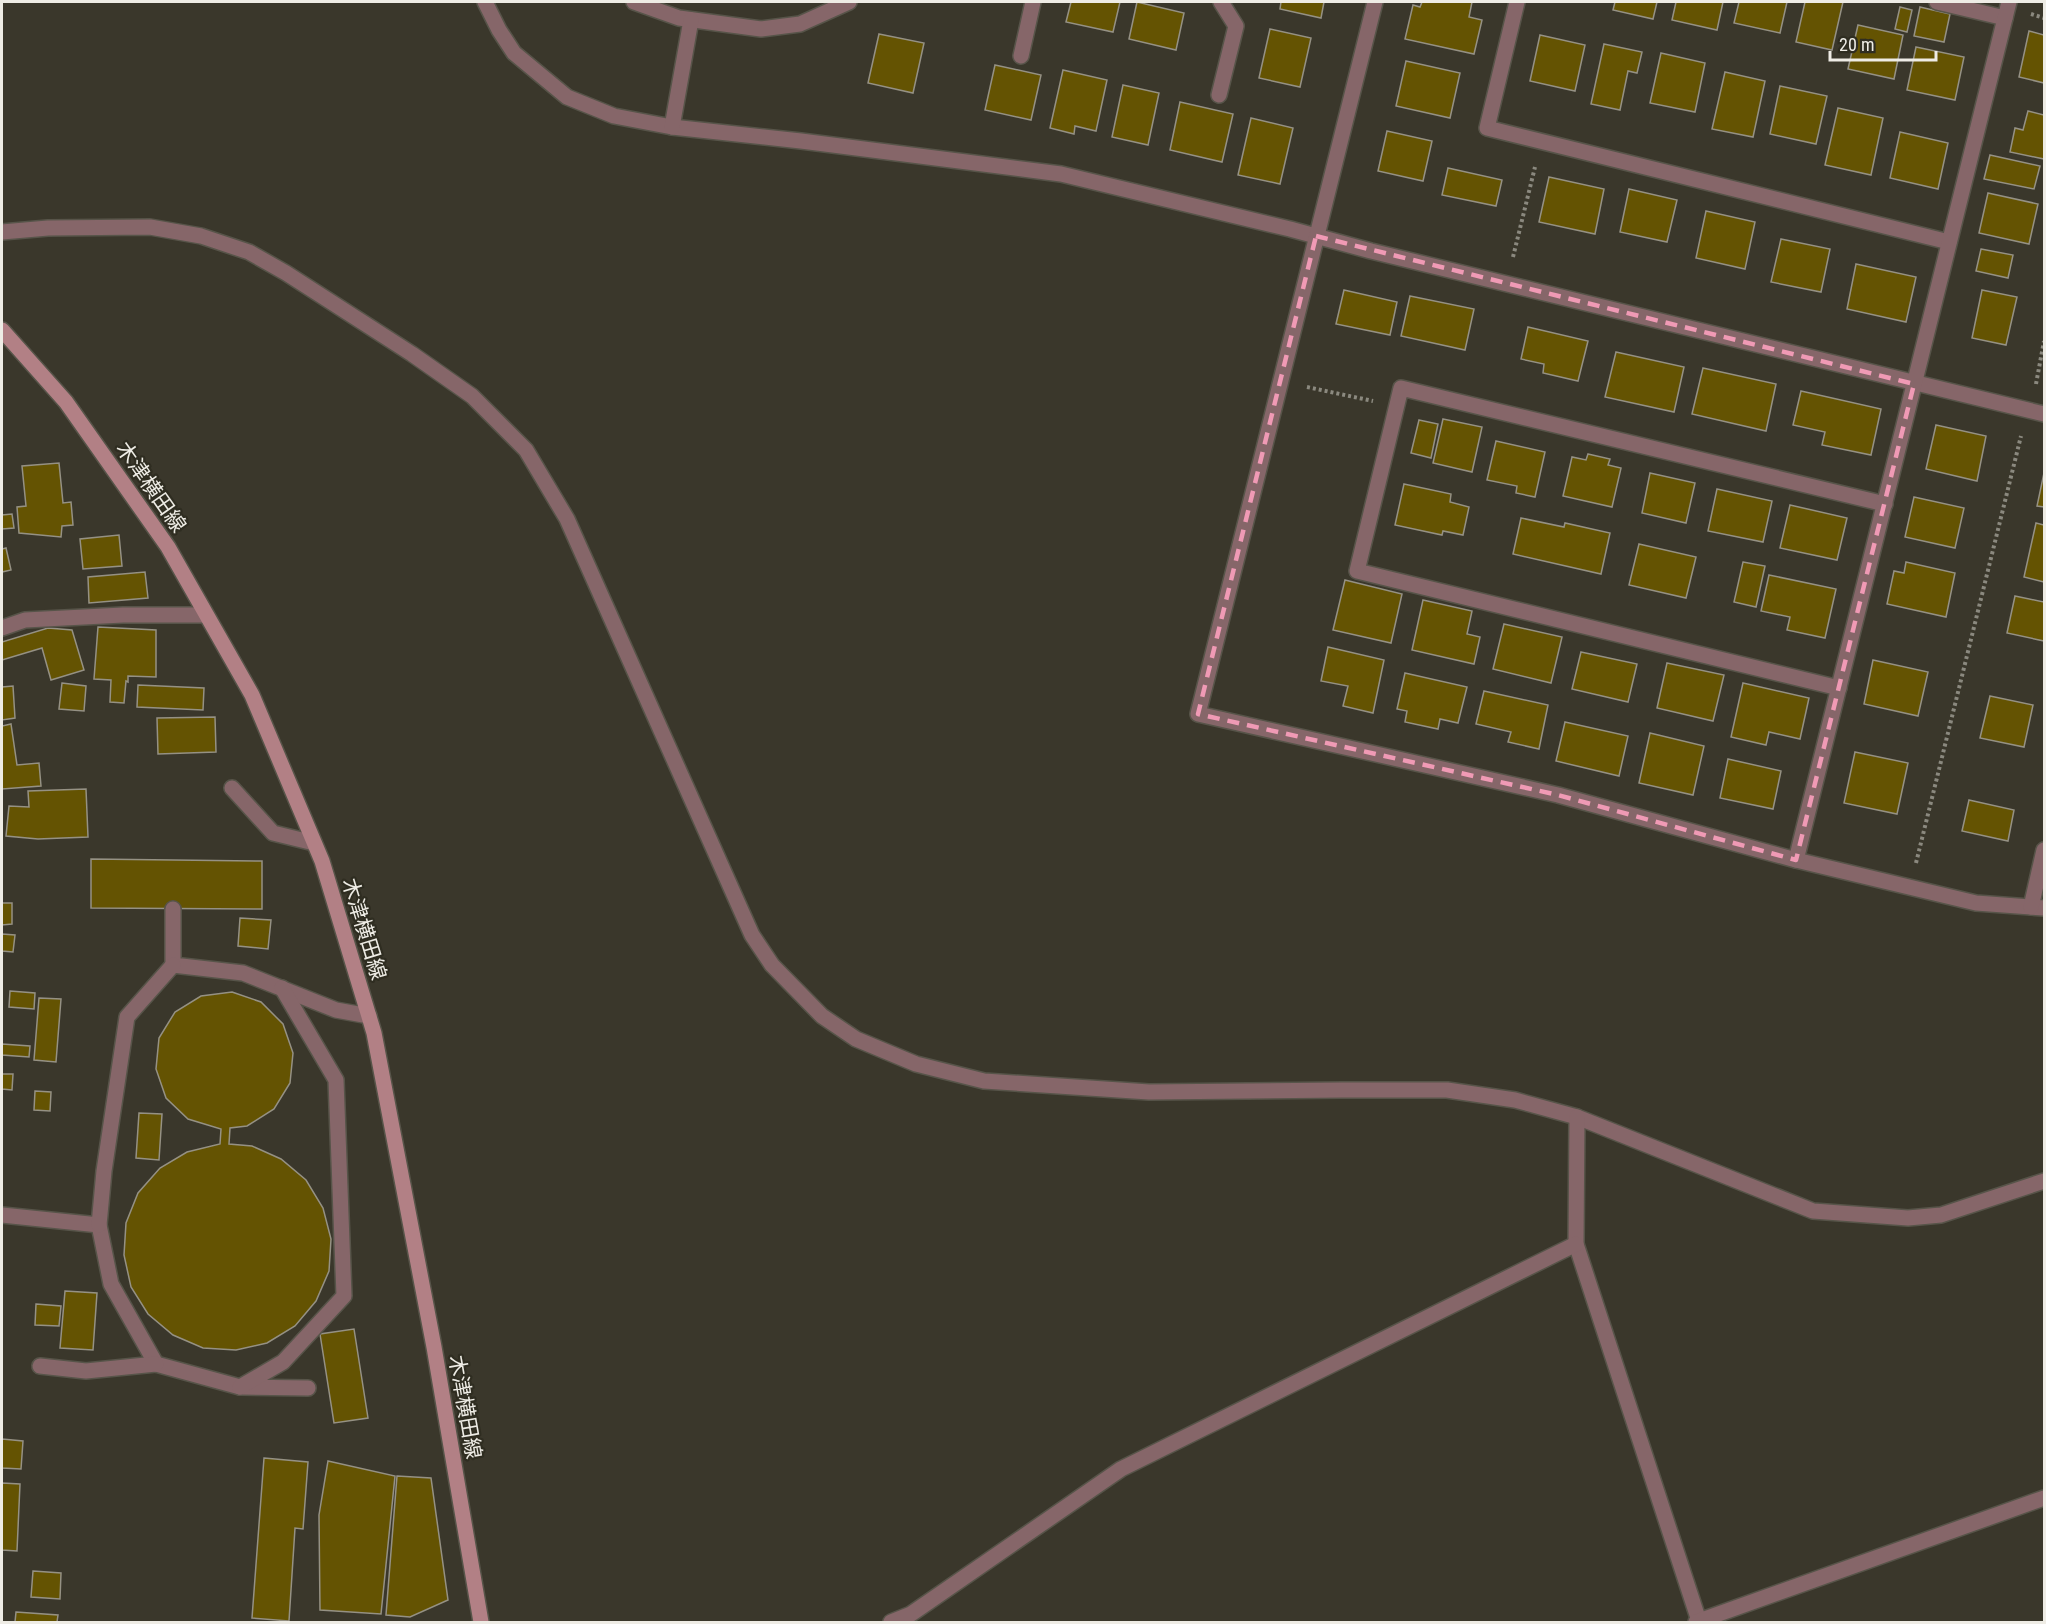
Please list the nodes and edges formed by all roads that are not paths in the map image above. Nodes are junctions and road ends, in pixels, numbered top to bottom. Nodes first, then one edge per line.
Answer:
1 (485, 2) edge
2 (634, 2) edge
3 (849, 2) edge
4 (1033, 2) edge
5 (1221, 2) edge
6 (1375, 2) edge
7 (1517, 2) edge
8 (1937, 2) edge
9 (2008, 2) edge
10 (2005, 18) junction
11 (691, 20) junction
12 (1021, 56) dead end
13 (1219, 95) dead end
14 (672, 128) junction
15 (2, 232) edge
16 (1316, 236) junction
17 (1949, 242) junction
18 (2, 330) edge
19 (1914, 384) junction
20 (2044, 414) edge
21 (1885, 504) junction
22 (206, 615) junction
23 (2, 628) edge
24 (1839, 688) junction
25 (232, 788) dead end
26 (314, 843) junction
27 (2044, 850) edge
28 (1797, 860) junction
29 (2038, 908) edge
30 (173, 909) dead end
31 (173, 965) junction
32 (282, 988) junction
33 (369, 1016) junction
34 (1577, 1117) junction
35 (2044, 1181) edge
36 (2, 1215) edge
37 (99, 1225) junction
38 (1576, 1244) junction
39 (156, 1364) junction
40 (40, 1366) dead end
41 (240, 1387) junction
42 (308, 1388) dead end
43 (2044, 1498) edge
44 (1698, 1622) edge
45 (481, 1623) edge
46 (891, 1623) edge

1 - 14 street
2 - 11 street
3 - 11 street
4 - 12 street
5 - 13 street
6 - 16 street
7 - 17 street
8 - 10 street
9 - 10 street
10 - 17 street
11 - 14 street
14 - 16 street
15 - 34 street
16 - 19 street
16 - 28 street
17 - 19 street
18 - 22 main road, 木津横田線
19 - 20 street
19 - 21 street
21 - 24 street
21 - 24 street
22 - 23 street
22 - 26 main road, 木津横田線
24 - 28 street
25 - 26 street
26 - 33 main road, 木津横田線
27 - 29 street
28 - 29 street
30 - 31 street
31 - 32 street
31 - 37 street
32 - 33 street
32 - 41 street
33 - 45 main road, 木津横田線
34 - 35 street
34 - 38 street
36 - 37 street
37 - 39 street
38 - 44 street
38 - 46 street
39 - 40 street
39 - 41 street
41 - 42 street
43 - 44 street

